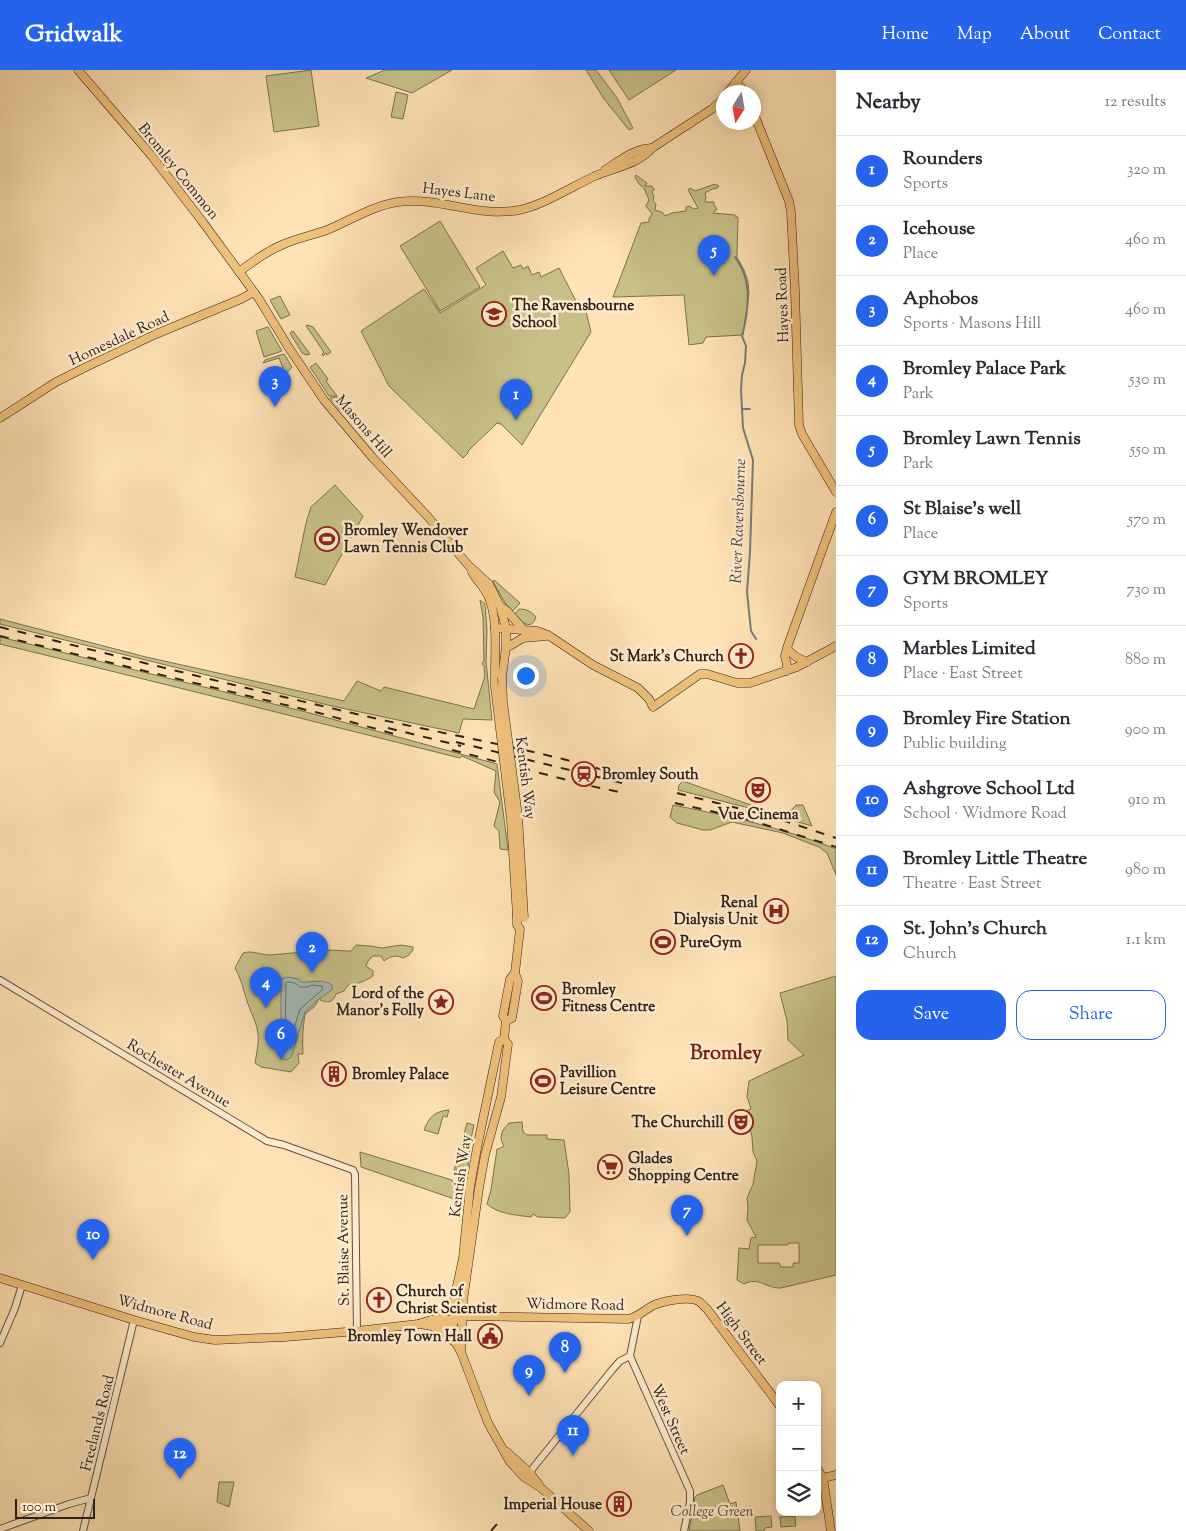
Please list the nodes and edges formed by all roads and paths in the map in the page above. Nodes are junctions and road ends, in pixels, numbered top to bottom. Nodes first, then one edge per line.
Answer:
1 (78, 70) edge
2 (746, 70) edge
3 (736, 82) junction
4 (734, 85) edge
5 (739, 85) edge
6 (716, 105) edge
7 (760, 130) edge
8 (239, 272) junction
9 (254, 292) junction
10 (0, 418) edge
11 (836, 492) edge
12 (836, 512) edge
13 (468, 566) junction
14 (500, 606) junction
15 (495, 628) junction
16 (506, 628) junction
17 (523, 630) junction
18 (548, 635) junction
19 (836, 646) edge
20 (506, 648) junction
21 (787, 649) junction
22 (806, 662) junction
23 (797, 667) junction
24 (786, 671) junction
25 (521, 917) junction
26 (0, 980) edge
27 (504, 1039) junction
28 (353, 1170) joint
29 (0, 1278) edge
30 (22, 1284) junction
31 (638, 1316) junction
32 (462, 1317) junction
33 (134, 1320) junction
34 (453, 1321) junction
35 (418, 1324) junction
36 (432, 1326) junction
37 (357, 1331) junction
38 (0, 1343) edge
39 (456, 1344) junction
40 (461, 1352) junction
41 (630, 1356) junction
42 (776, 1400) edge
43 (818, 1471) edge
44 (836, 1475) edge
45 (529, 1477) junction
46 (822, 1478) junction
47 (91, 1498) junction
48 (0, 1529) edge
49 (83, 1531) edge
50 (588, 1531) edge
51 (684, 1531) edge
52 (831, 1531) edge

1 - 8 main road, Bromley Common
2 - 3 main road
3 - 4 main road
3 - 5 main road
6 - 8 main road, Hayes Lane
7 - 11 main road, Hayes Road
8 - 9 main road, Bromley Common
9 - 10 main road, Homesdale Road
9 - 13 main road, Masons Hill
12 - 21 main road
13 - 14 main road, Masons Hill
13 - 15 main road, Masons Hill
14 - 16 main road, Masons Hill
14 - 17 main road
15 - 16 main road
15 - 25 main road, Kentish Way, bridge
16 - 17 main road
16 - 20 main road, Kentish Way
17 - 18 main road
18 - 20 main road
18 - 24 main road
19 - 22 main road
20 - 25 main road, Kentish Way, bridge
21 - 22 main road
21 - 23 main road
21 - 24 main road
22 - 23 main road
23 - 24 main road
25 - 27 main road, Kentish Way
26 - 28 street, Rochester Avenue
27 - 32 main road, Kentish Way
27 - 34 main road, Kentish Way
28 - 37 street, St. Blaise Avenue
29 - 30 main road, Widmore Road
30 - 33 main road, Widmore Road
30 - 38 street
31 - 32 main road, Widmore Road
31 - 41 street
31 - 42 main road, High Street
32 - 34 main road, Widmore Road
32 - 40 main road, Kentish Way
33 - 37 main road, Widmore Road
33 - 47 street, Freelands Road
34 - 35 main road, Widmore Road
34 - 36 main road, Widmore Road
34 - 39 main road, Kentish Way
35 - 36 main road, Widmore Road
35 - 37 main road, Widmore Road
36 - 39 main road
39 - 40 main road
40 - 45 main road
41 - 45 street
41 - 51 street, West Street
43 - 46 main road
44 - 46 main road
45 - 50 main road
46 - 52 main road
47 - 48 street
47 - 49 street, Freelands Road

